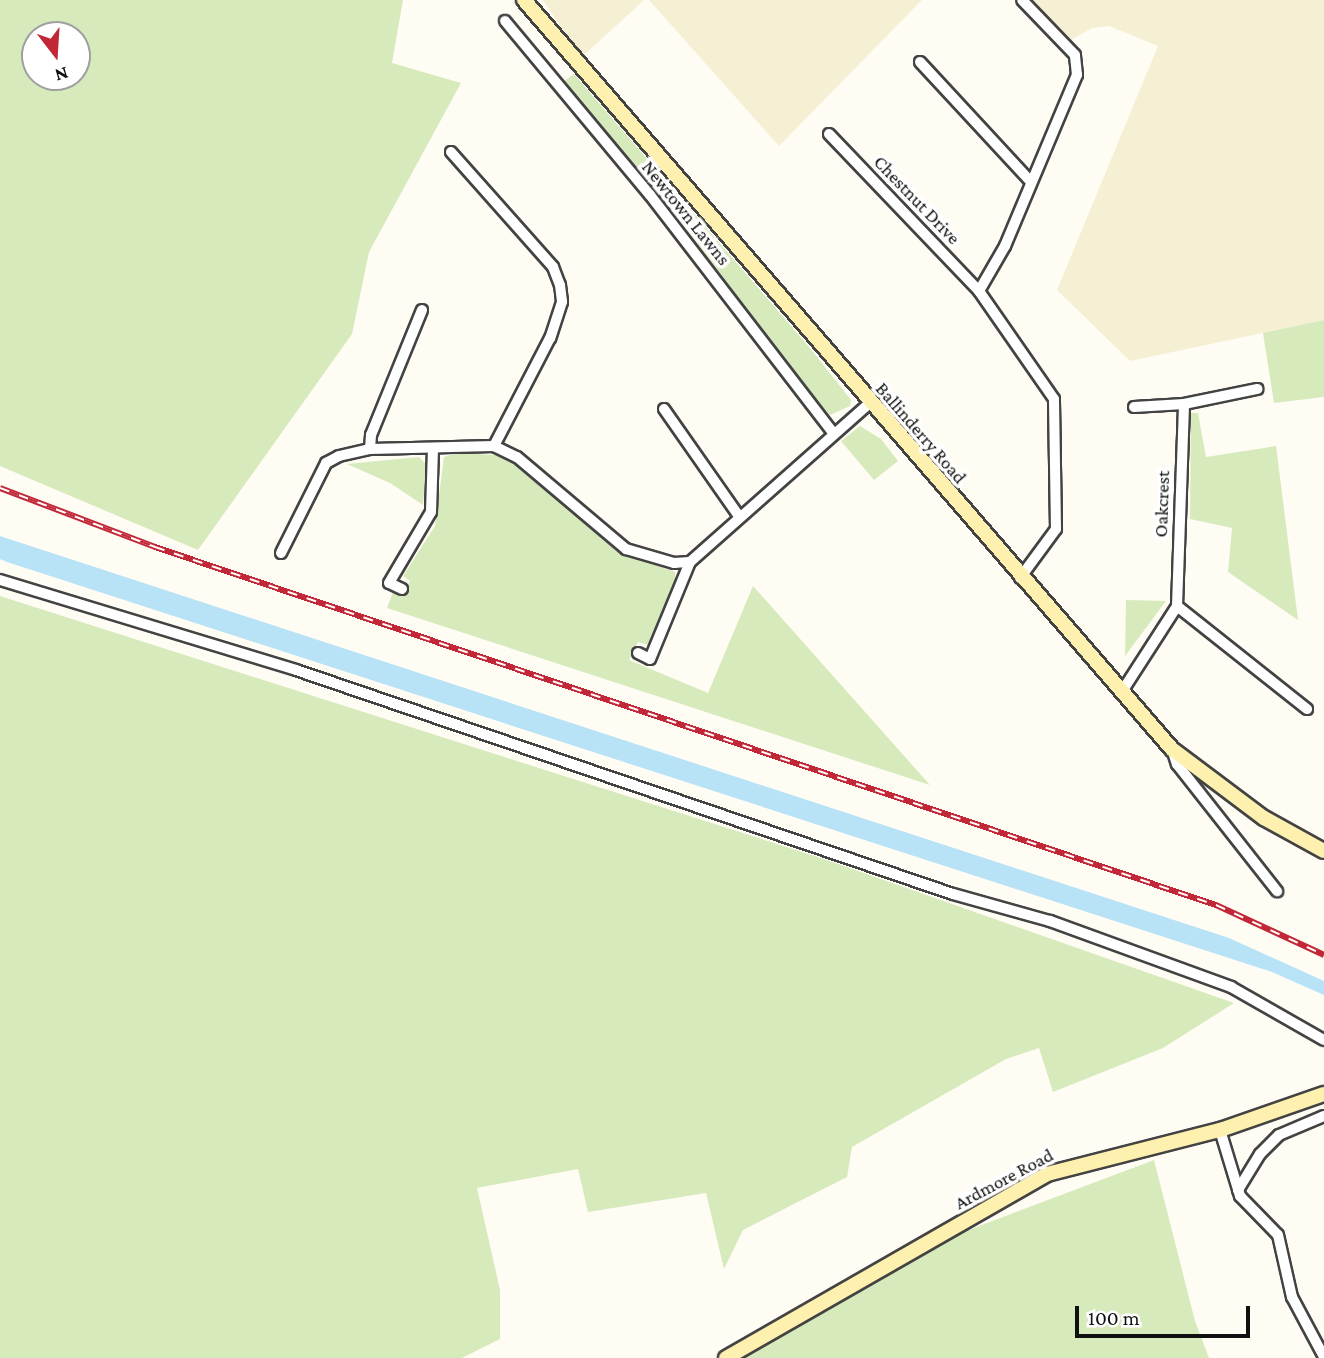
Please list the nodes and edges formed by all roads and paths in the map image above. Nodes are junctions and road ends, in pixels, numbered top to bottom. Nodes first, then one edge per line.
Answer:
1 (524, 0) edge
2 (1022, 0) edge
3 (505, 21) dead end
4 (920, 62) dead end
5 (829, 134) dead end
6 (451, 152) dead end
7 (1031, 182) junction
8 (979, 291) junction
9 (422, 310) dead end
10 (1257, 389) dead end
11 (870, 403) junction
12 (1184, 404) junction
13 (1135, 407) dead end
14 (664, 409) dead end
15 (833, 433) junction
16 (494, 446) junction
17 (433, 448) junction
18 (370, 449) junction
19 (739, 516) junction
20 (281, 553) dead end
21 (690, 562) junction
22 (1020, 578) junction
23 (0, 580) edge
24 (402, 589) dead end
25 (1177, 606) junction
26 (638, 653) dead end
27 (1121, 693) junction
28 (1307, 709) dead end
29 (1172, 749) junction
30 (1324, 851) edge
31 (1277, 891) dead end
32 (1324, 1040) edge
33 (1324, 1094) edge
34 (1324, 1116) edge
35 (1220, 1130) junction
36 (1238, 1190) junction
37 (1324, 1357) edge
38 (726, 1358) edge

1 - 11 street, Ballinderry Road
2 - 7 street
3 - 15 street, Newtown Lawns
4 - 7 street
5 - 8 street, Chestnut Drive
6 - 16 street
7 - 8 street
8 - 22 street, Chestnut Drive
9 - 18 street
10 - 12 street
11 - 15 street
11 - 22 street, Ballinderry Road
12 - 13 street
12 - 25 street, Oakcrest
14 - 19 street
15 - 19 street
16 - 17 street
16 - 21 street
17 - 18 street
17 - 24 street
18 - 20 street
19 - 21 street
21 - 26 street
22 - 27 street, Ballinderry Road
23 - 32 street
25 - 27 street
25 - 28 street
27 - 29 street, Ballinderry Road
29 - 30 street, Ballinderry Road
29 - 31 street
33 - 35 street, Ardmore Road
34 - 36 street
35 - 36 street
35 - 38 street, Ardmore Road
36 - 37 street

